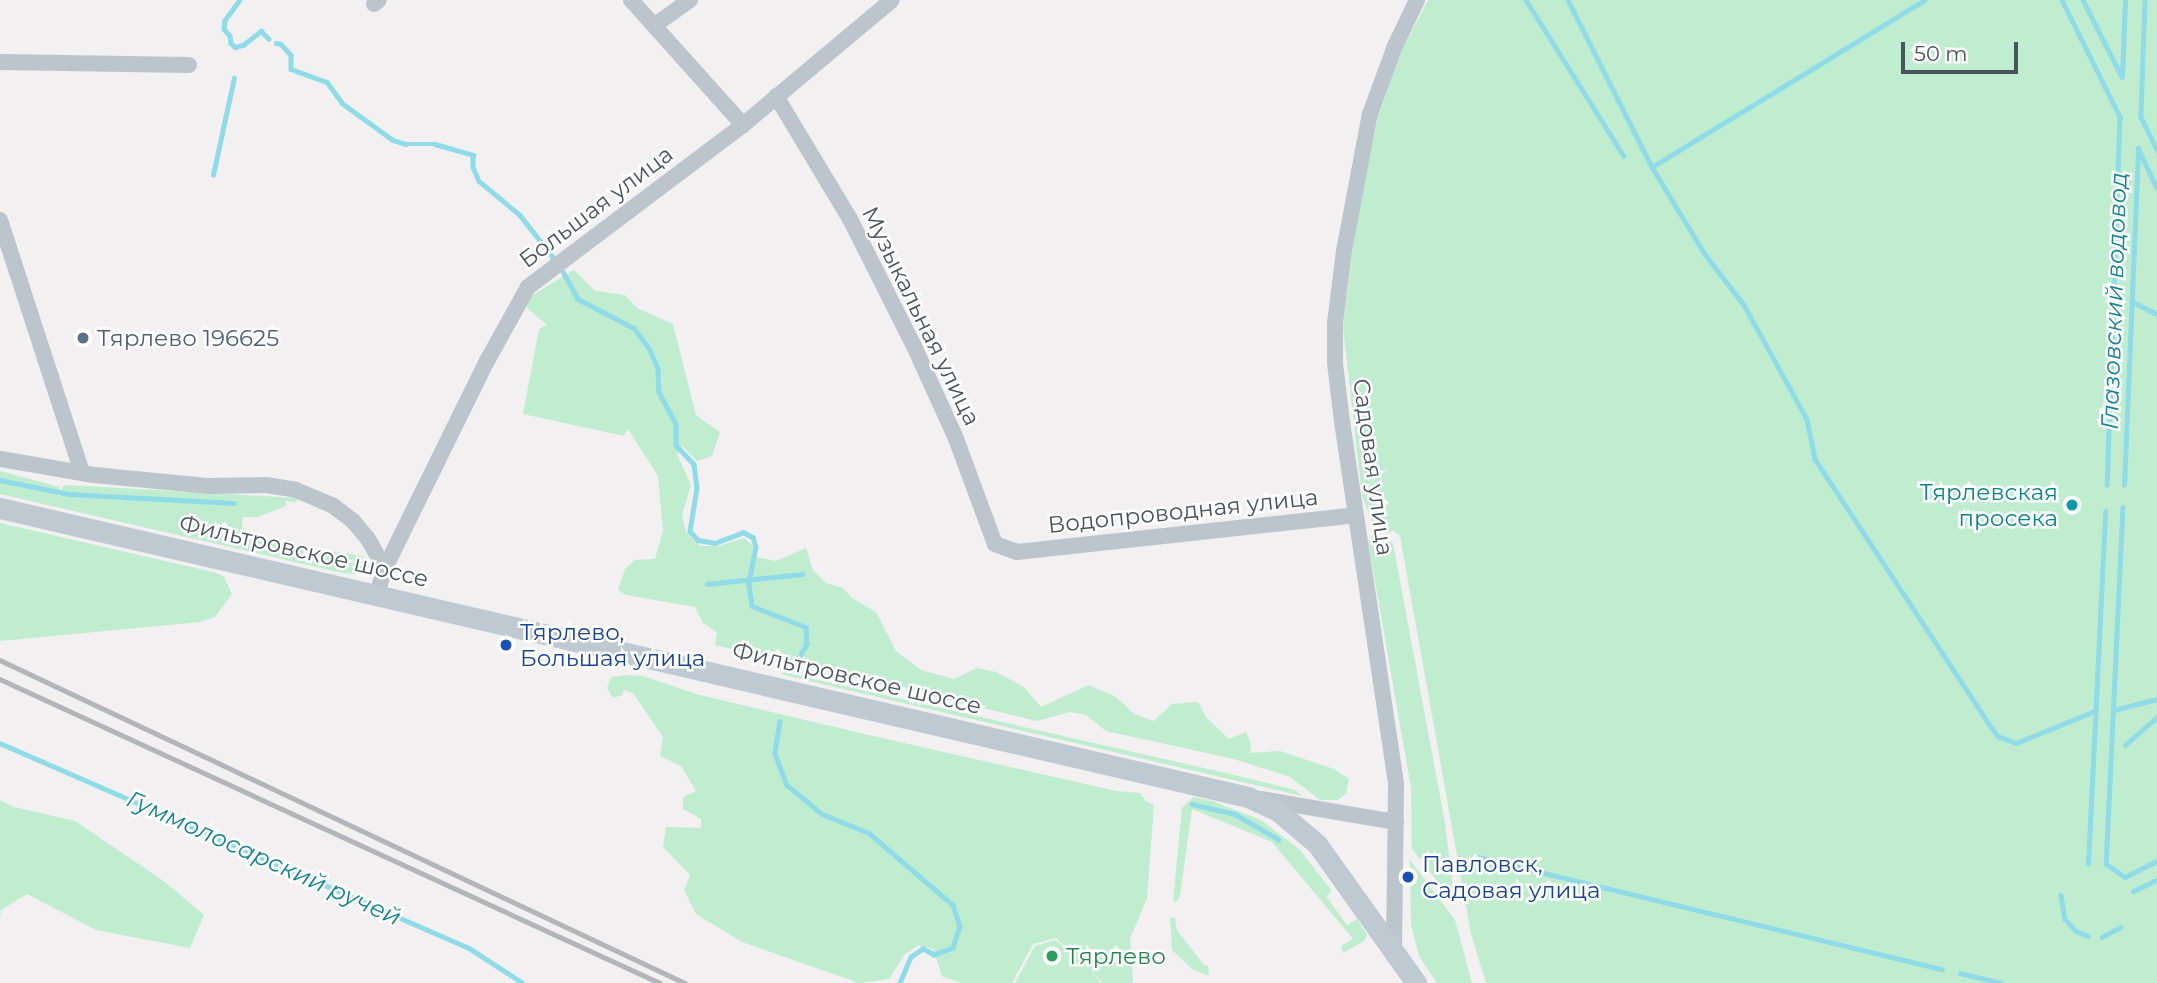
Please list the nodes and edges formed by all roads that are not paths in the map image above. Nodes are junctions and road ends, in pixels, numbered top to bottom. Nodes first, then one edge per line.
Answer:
1 (631, 0) edge
2 (690, 0) edge
3 (892, 0) edge
4 (1417, 0) edge
5 (655, 24) junction
6 (0, 62) edge
7 (189, 65) dead end
8 (776, 96) junction
9 (743, 125) junction
10 (0, 220) edge
11 (0, 459) edge
12 (82, 473) junction
13 (0, 508) edge
14 (1355, 515) junction
15 (1017, 552) joint
16 (385, 568) junction
17 (377, 594) junction
18 (1248, 797) junction
19 (1396, 822) junction
20 (1394, 951) junction
21 (1416, 983) edge

1 - 5 street
2 - 5 street
3 - 8 street, Большая улица
4 - 14 street, Садовая улица
5 - 9 street
6 - 7 street
8 - 9 street, Большая улица
8 - 15 street, Музыкальная улица
9 - 16 street, Большая улица
10 - 12 street
11 - 12 street
12 - 16 street
13 - 17 main road, Фильтровское шоссе
14 - 15 street, Водопроводная улица
14 - 19 street, Садовая улица
16 - 17 street, Большая улица
17 - 18 main road, Фильтровское шоссе
18 - 19 street
18 - 20 main road, Фильтровское шоссе
19 - 20 street, Садовая улица
20 - 21 main road, Фильтровское шоссе

